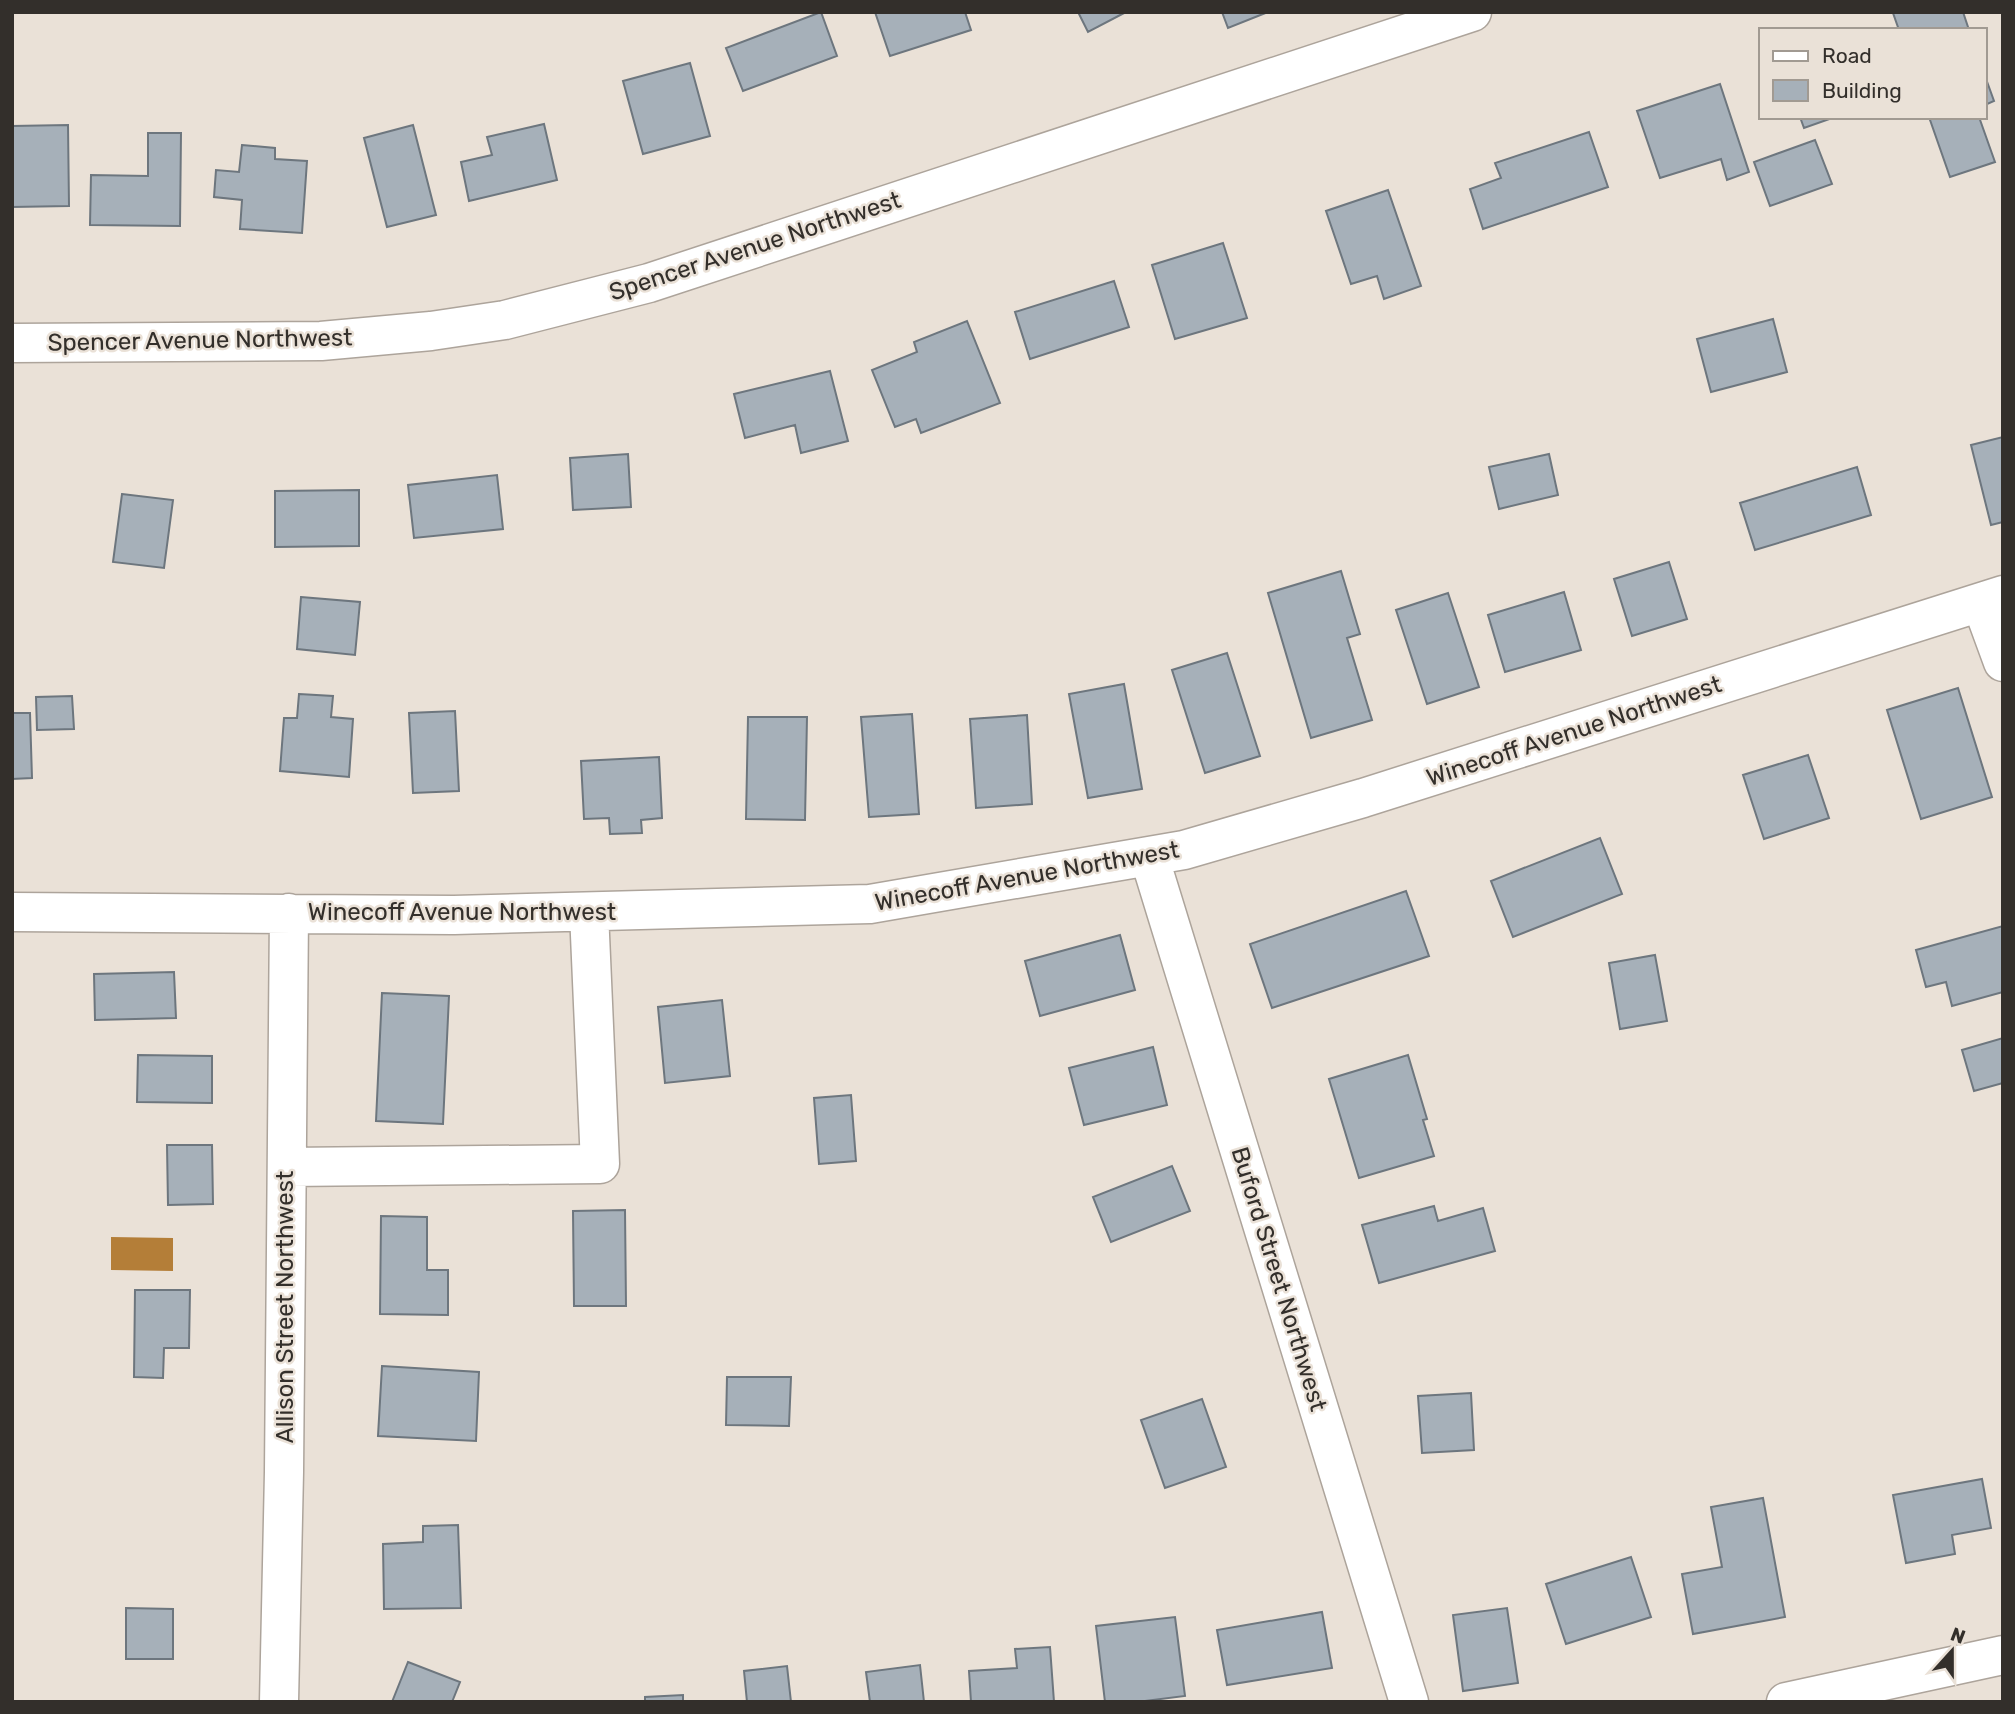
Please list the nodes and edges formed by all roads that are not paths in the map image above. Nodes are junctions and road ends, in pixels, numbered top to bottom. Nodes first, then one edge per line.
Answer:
1 (1472, 12) edge
2 (12, 343) edge
3 (1992, 598) edge
4 (2003, 662) edge
5 (1149, 856) junction
6 (12, 912) edge
7 (589, 912) junction
8 (289, 913) junction
9 (287, 1167) junction
10 (2003, 1655) edge
11 (279, 1702) edge
12 (1409, 1702) edge
13 (1786, 1702) edge

1 - 2 street, Spencer Avenue Northwest
3 - 4 street
3 - 5 street, Winecoff Avenue Northwest
5 - 7 street, Winecoff Avenue Northwest
5 - 12 street, Buford Street Northwest
6 - 8 street, Winecoff Avenue Northwest
7 - 8 street, Winecoff Avenue Northwest
7 - 9 street
8 - 9 street, Allison Street Northwest
9 - 11 street, Allison Street Northwest
10 - 13 street

